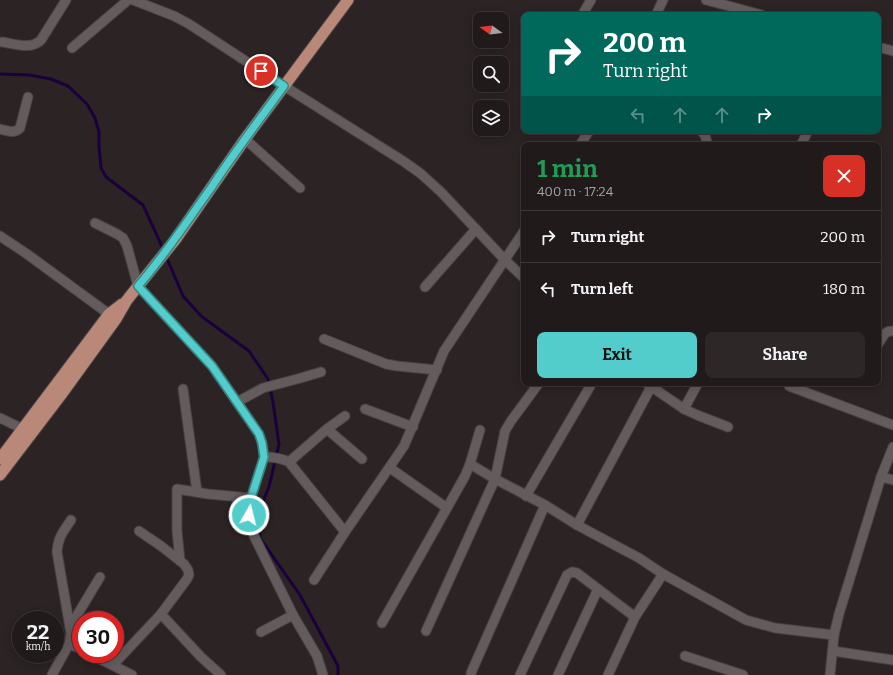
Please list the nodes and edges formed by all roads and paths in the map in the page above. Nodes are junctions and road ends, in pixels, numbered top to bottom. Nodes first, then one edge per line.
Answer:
1 (66, 0) edge
2 (128, 0) edge
3 (133, 0) edge
4 (348, 0) edge
5 (591, 0) edge
6 (663, 0) edge
7 (706, 0) edge
8 (584, 12) edge
9 (657, 12) edge
10 (751, 12) edge
11 (2, 42) dead end
12 (72, 48) dead end
13 (881, 48) edge
14 (893, 51) edge
15 (284, 86) junction
16 (28, 97) dead end
17 (0, 129) edge
18 (245, 139) junction
19 (300, 188) dead end
20 (95, 223) dead end
21 (476, 229) junction
22 (0, 236) edge
23 (521, 236) edge
24 (505, 260) junction
25 (521, 275) edge
26 (138, 286) junction
27 (425, 287) dead end
28 (112, 317) junction
29 (893, 331) edge
30 (324, 339) dead end
31 (881, 340) edge
32 (437, 370) junction
33 (321, 372) dead end
34 (536, 386) edge
35 (590, 386) edge
36 (648, 386) edge
37 (650, 386) edge
38 (696, 386) edge
39 (789, 386) edge
40 (183, 389) dead end
41 (237, 402) junction
42 (365, 409) dead end
43 (684, 409) junction
44 (344, 416) dead end
45 (0, 418) edge
46 (893, 424) edge
47 (413, 427) junction
48 (728, 428) dead end
49 (23, 429) junction
50 (327, 429) junction
51 (480, 430) dead end
52 (893, 447) edge
53 (268, 457) junction
54 (0, 459) edge
55 (362, 459) dead end
56 (286, 460) junction
57 (470, 464) junction
58 (390, 468) junction
59 (0, 475) edge
60 (881, 478) junction
61 (495, 479) junction
62 (893, 480) edge
63 (197, 492) junction
64 (526, 496) junction
65 (251, 498) junction
66 (545, 506) junction
67 (447, 508) junction
68 (71, 520) dead end
69 (577, 525) junction
70 (139, 531) dead end
71 (345, 532) junction
72 (180, 561) junction
73 (663, 574) junction
74 (100, 577) dead end
75 (314, 580) dead end
76 (598, 589) junction
77 (161, 614) junction
78 (293, 615) junction
79 (635, 618) junction
80 (382, 623) dead end
81 (70, 627) junction
82 (426, 631) dead end
83 (261, 632) dead end
84 (834, 635) junction
85 (69, 644) junction
86 (72, 646) edge
87 (833, 651) junction
88 (685, 656) dead end
89 (893, 660) edge
90 (109, 663) edge
91 (113, 665) junction
92 (471, 672) dead end
93 (52, 675) edge
94 (132, 675) edge
95 (220, 675) edge
96 (324, 675) edge
97 (520, 675) edge
98 (558, 675) edge
99 (608, 675) edge
100 (743, 675) edge
101 (830, 675) edge

1 - 11 street
2 - 12 street
3 - 15 street
4 - 15 main road
5 - 8 street
6 - 9 street
7 - 10 street
13 - 14 street
15 - 18 main road
15 - 21 street
16 - 17 street
18 - 19 street
18 - 26 main road
20 - 26 street
21 - 24 street
21 - 27 street
22 - 28 street
23 - 24 street
24 - 25 street
24 - 32 street
26 - 28 main road
26 - 41 street
28 - 49 main road
28 - 59 main road
29 - 31 street
30 - 32 street
32 - 47 street
33 - 41 street
34 - 61 street
35 - 64 street
36 - 69 street
37 - 43 street
38 - 43 street
39 - 46 street
40 - 63 street
41 - 53 street
42 - 47 street
43 - 48 street
44 - 50 street
45 - 49 street
47 - 58 street
49 - 54 main road
50 - 55 street
50 - 56 street
51 - 57 street
52 - 60 street
53 - 56 street
53 - 65 street
56 - 71 street
57 - 61 street
57 - 67 street
58 - 67 street
58 - 71 street
60 - 62 street
60 - 84 street
61 - 64 street
61 - 82 street
63 - 65 street
63 - 72 street
64 - 66 street
65 - 78 street
66 - 69 street
66 - 92 street
67 - 80 street
68 - 81 street
69 - 73 street
70 - 72 street
71 - 75 street
72 - 77 street
73 - 79 street
73 - 84 street
74 - 81 street
76 - 79 street
76 - 97 street
76 - 98 street
77 - 91 street
77 - 95 street
78 - 83 street
78 - 96 street
79 - 99 street
81 - 85 street
84 - 87 street
85 - 86 street
85 - 93 street
87 - 89 street
87 - 101 street
88 - 100 street
90 - 91 street
91 - 94 street

